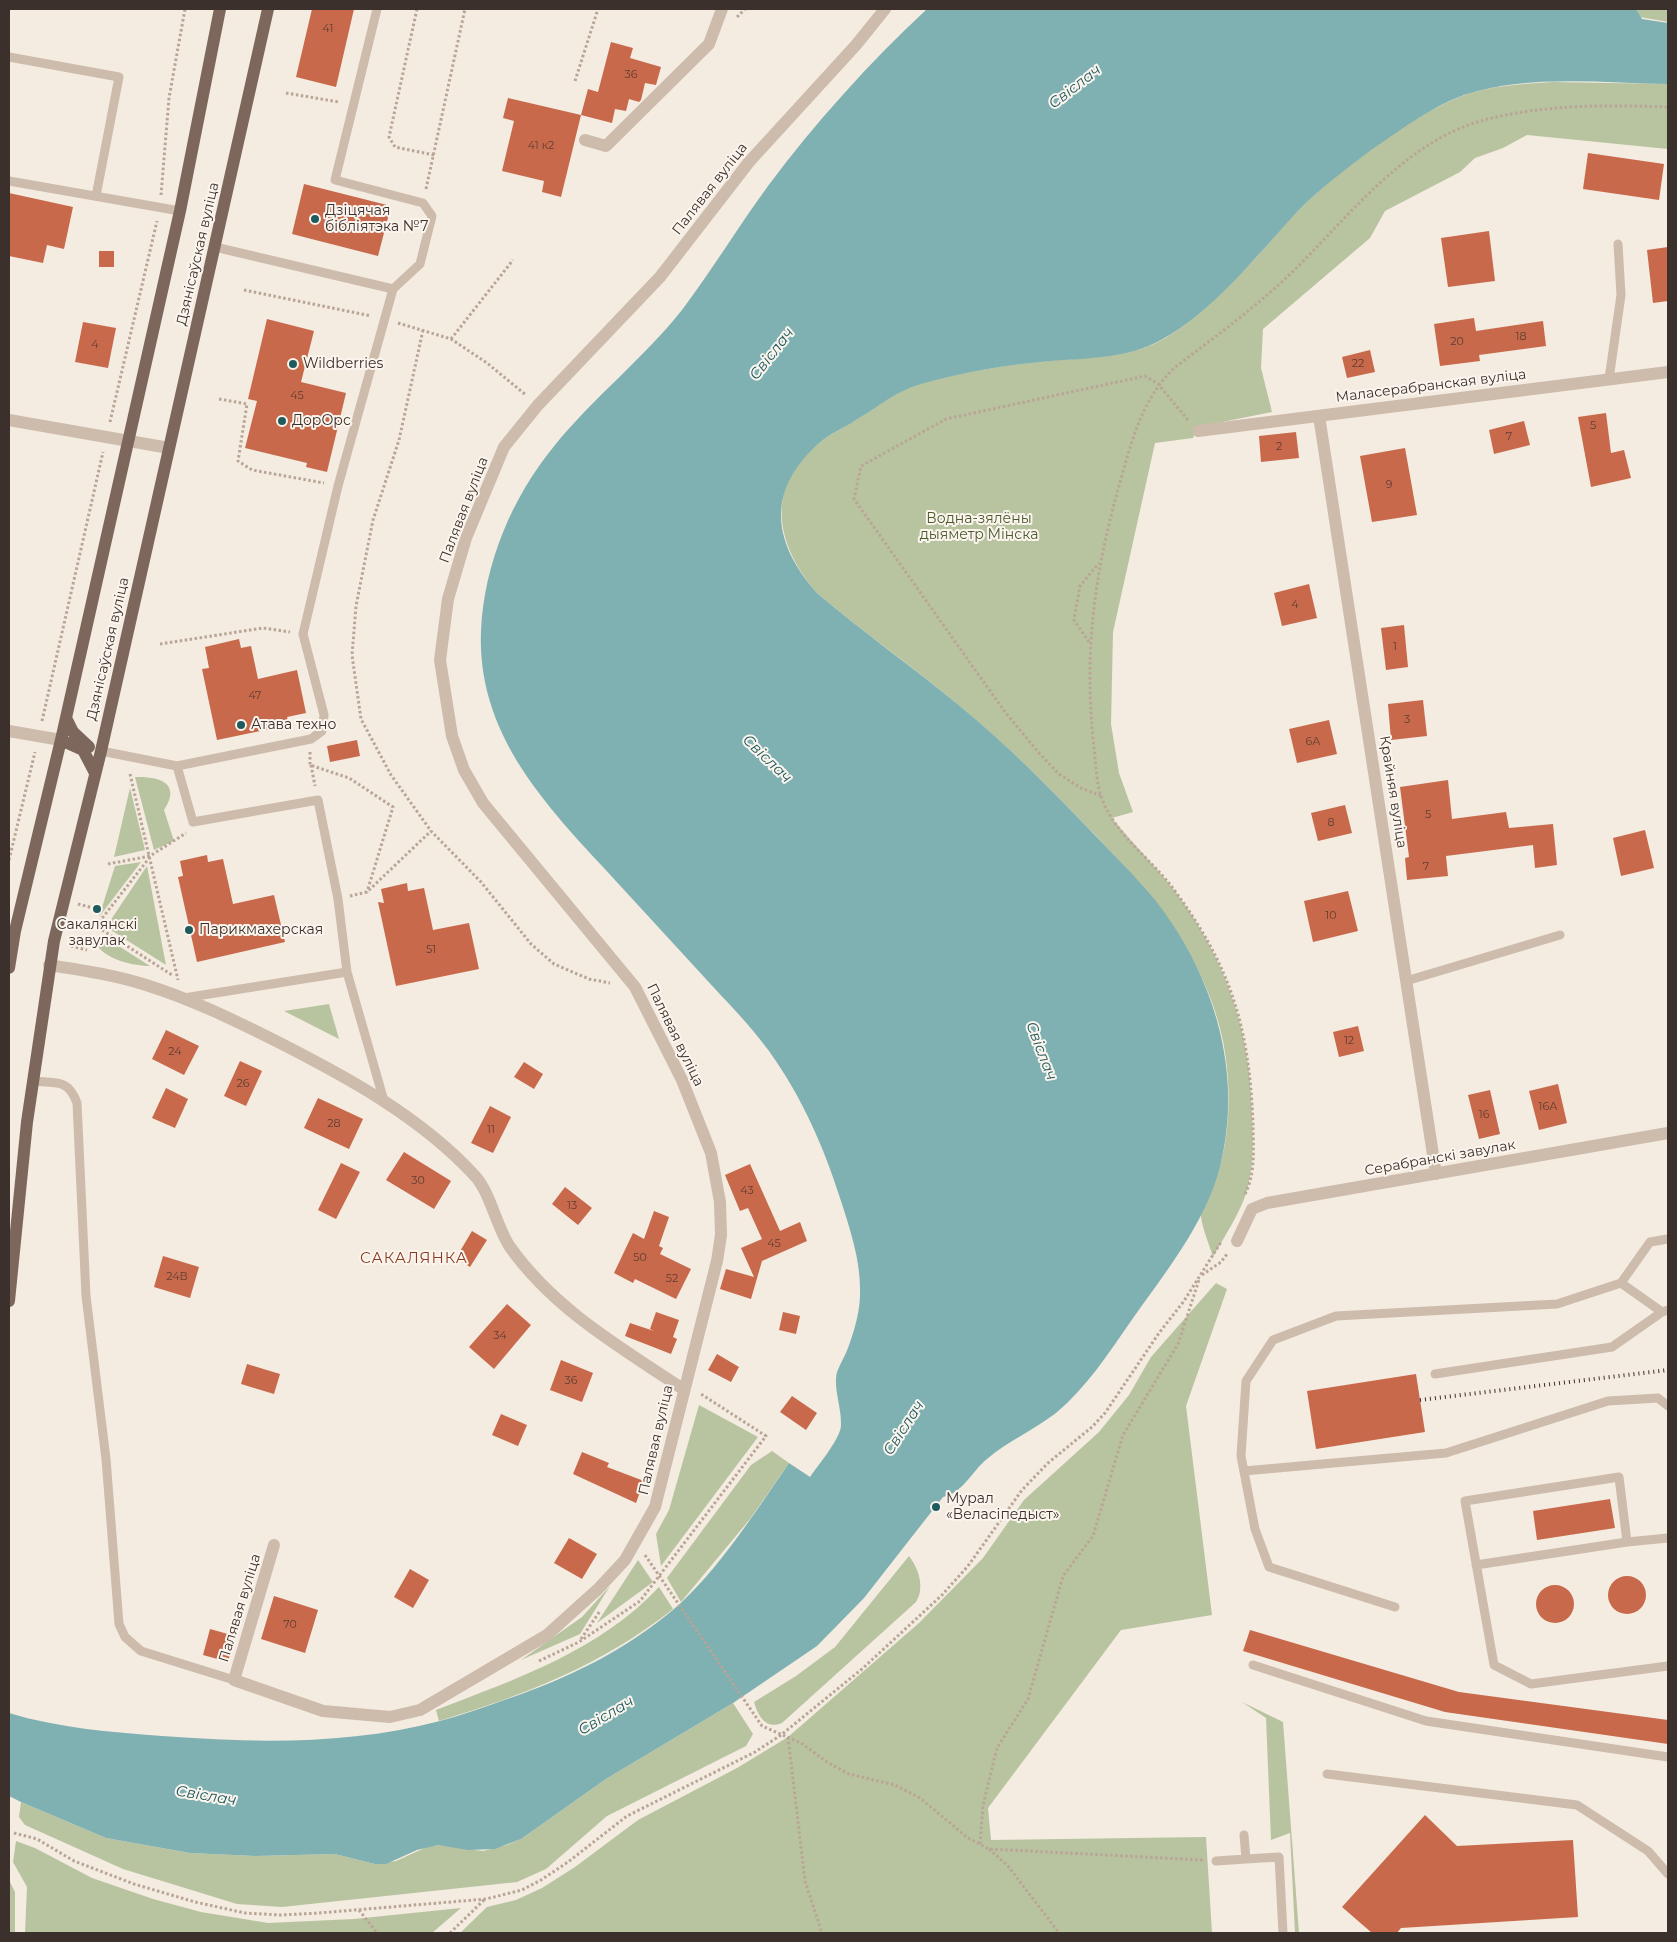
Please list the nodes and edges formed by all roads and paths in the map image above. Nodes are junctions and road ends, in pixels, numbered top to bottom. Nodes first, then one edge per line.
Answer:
1 (220, 9) edge
2 (268, 9) edge
3 (377, 9) edge
4 (417, 9) edge
5 (465, 9) edge
6 (598, 9) edge
7 (722, 9) edge
8 (885, 9) edge
9 (9, 57) edge
10 (575, 81) dead end
11 (286, 92) dead end
12 (354, 104) junction
13 (1668, 107) edge
14 (585, 140) dead end
15 (434, 155) junction
16 (9, 181) edge
17 (96, 196) junction
18 (423, 202) junction
19 (180, 211) junction
20 (1618, 244) dead end
21 (215, 247) junction
22 (513, 260) dead end
23 (393, 289) junction
24 (244, 290) dead end
25 (385, 320) junction
26 (451, 339) junction
27 (1668, 372) edge
28 (1609, 379) junction
29 (1158, 384) junction
30 (219, 399) dead end
31 (538, 405) junction
32 (1319, 416) junction
33 (9, 420) edge
34 (1198, 431) joint
35 (129, 441) junction
36 (169, 448) junction
37 (103, 449) dead end
38 (338, 486) junction
39 (1100, 561) junction
40 (304, 634) junction
41 (1089, 643) junction
42 (160, 644) dead end
43 (66, 718) junction
44 (9, 731) edge
45 (39, 736) junction
46 (311, 739) junction
47 (61, 740) junction
48 (101, 751) junction
49 (310, 765) junction
50 (178, 766) junction
51 (95, 773) junction
52 (130, 774) dead end
53 (1101, 796) junction
54 (318, 800) junction
55 (193, 822) junction
56 (430, 831) dead end
57 (150, 856) junction
58 (9, 860) edge
59 (108, 864) dead end
60 (367, 892) junction
61 (338, 899) junction
62 (1560, 935) dead end
63 (71, 946) dead end
64 (87, 950) dead end
65 (9, 963) edge
66 (49, 965) junction
67 (347, 972) junction
68 (178, 978) junction
69 (1406, 981) junction
70 (184, 998) junction
71 (33, 1081) junction
72 (384, 1101) junction
73 (1668, 1133) edge
74 (1436, 1174) junction
75 (1244, 1197) dead end
76 (1224, 1236) dead end
77 (1668, 1239) edge
78 (1237, 1241) joint
79 (1200, 1276) junction
80 (1621, 1283) junction
81 (9, 1301) edge
82 (1665, 1311) edge
83 (1435, 1374) dead end
84 (683, 1389) junction
85 (1668, 1406) edge
86 (1244, 1471) junction
87 (1668, 1538) edge
88 (1627, 1542) junction
89 (635, 1543) junction
90 (274, 1545) dead end
91 (1476, 1565) junction
92 (660, 1578) junction
93 (1395, 1607) dead end
94 (537, 1662) dead end
95 (1253, 1665) dead end
96 (1668, 1666) edge
97 (234, 1680) junction
98 (781, 1735) junction
99 (788, 1737) junction
100 (1668, 1757) edge
101 (1327, 1774) dead end
102 (14, 1833) dead end
103 (1244, 1835) dead end
104 (980, 1844) junction
105 (989, 1849) junction
106 (1246, 1859) junction
107 (1216, 1860) joint
108 (1668, 1874) edge
109 (486, 1898) junction
110 (360, 1910) junction
111 (377, 1933) edge
112 (450, 1933) edge
113 (822, 1933) edge
114 (1059, 1933) edge
115 (1283, 1933) edge

1 - 19 main road, Дзянісаўская вуліца
2 - 21 main road, Дзянісаўская вуліца
3 - 12 lane
4 - 15 path
5 - 15 path
6 - 10 path
7 - 14 street
8 - 31 street, Палявая вуліца
9 - 17 lane
11 - 12 path
12 - 18 lane
13 - 29 path
15 - 18 path
16 - 17 lane
17 - 19 lane
18 - 23 lane
19 - 35 main road, Дзянісаўская вуліца
20 - 28 lane
21 - 23 lane
21 - 36 main road, Дзянісаўская вуліца
22 - 26 path
23 - 25 lane
24 - 25 path
25 - 26 path
25 - 38 lane
26 - 31 path
27 - 28 street, Маласерабранская вуліца
28 - 32 street, Маласерабранская вуліца
29 - 34 path
29 - 39 path
29 - 53 path
30 - 38 path
31 - 84 street, Палявая вуліца
32 - 34 street, Маласерабранская вуліца
32 - 69 street, Крайняя вуліца
33 - 35 street
35 - 36 street
35 - 43 main road, Дзянісаўская вуліца
36 - 48 main road, Дзянісаўская вуліца
37 - 45 path
38 - 40 lane
39 - 41 path
39 - 41 path
40 - 42 path
40 - 46 lane
41 - 53 path
43 - 47 main road, Дзянісаўская вуліца
43 - 48 main road
44 - 45 street
45 - 47 street
45 - 58 path
46 - 49 path
46 - 50 lane
47 - 51 main road
47 - 65 main road, Дзянісаўская вуліца
48 - 50 lane
48 - 51 main road, Дзянісаўская вуліца
49 - 54 path
49 - 60 path
50 - 55 lane
51 - 66 main road, Дзянісаўская вуліца
52 - 57 path
53 - 75 path
54 - 55 lane
54 - 61 lane
55 - 57 path
56 - 60 path
57 - 59 path
57 - 68 path
57 - 68 path
60 - 61 path
61 - 67 lane
62 - 69 lane
63 - 64 path
66 - 70 street
66 - 71 main road, Дзянісаўская вуліца
67 - 70 lane
67 - 72 lane
68 - 70 path
69 - 74 street, Крайняя вуліца
70 - 72 street
71 - 81 main road, Дзянісаўская вуліца
71 - 97 lane
72 - 84 street
73 - 74 street, Серабранскі завулак
74 - 78 street, Серабранскі завулак
76 - 79 path
77 - 80 lane
78 - 79 path
79 - 98 path
79 - 104 path
80 - 82 lane
80 - 86 lane
82 - 83 lane
84 - 89 street, Палявая вуліца
84 - 92 path
85 - 86 lane
86 - 93 lane
87 - 88 lane
88 - 91 lane
88 - 91 lane
89 - 92 path
89 - 97 street, Палявая вуліца
90 - 97 street, Палявая вуліца
91 - 96 lane
92 - 94 path
92 - 98 path
95 - 100 lane
98 - 99 path
98 - 109 path
99 - 104 path
99 - 113 path
101 - 108 lane
102 - 110 path
103 - 106 lane
104 - 105 path
105 - 107 path
105 - 114 path
106 - 107 lane
106 - 115 lane
109 - 110 path
109 - 112 path
110 - 111 path

